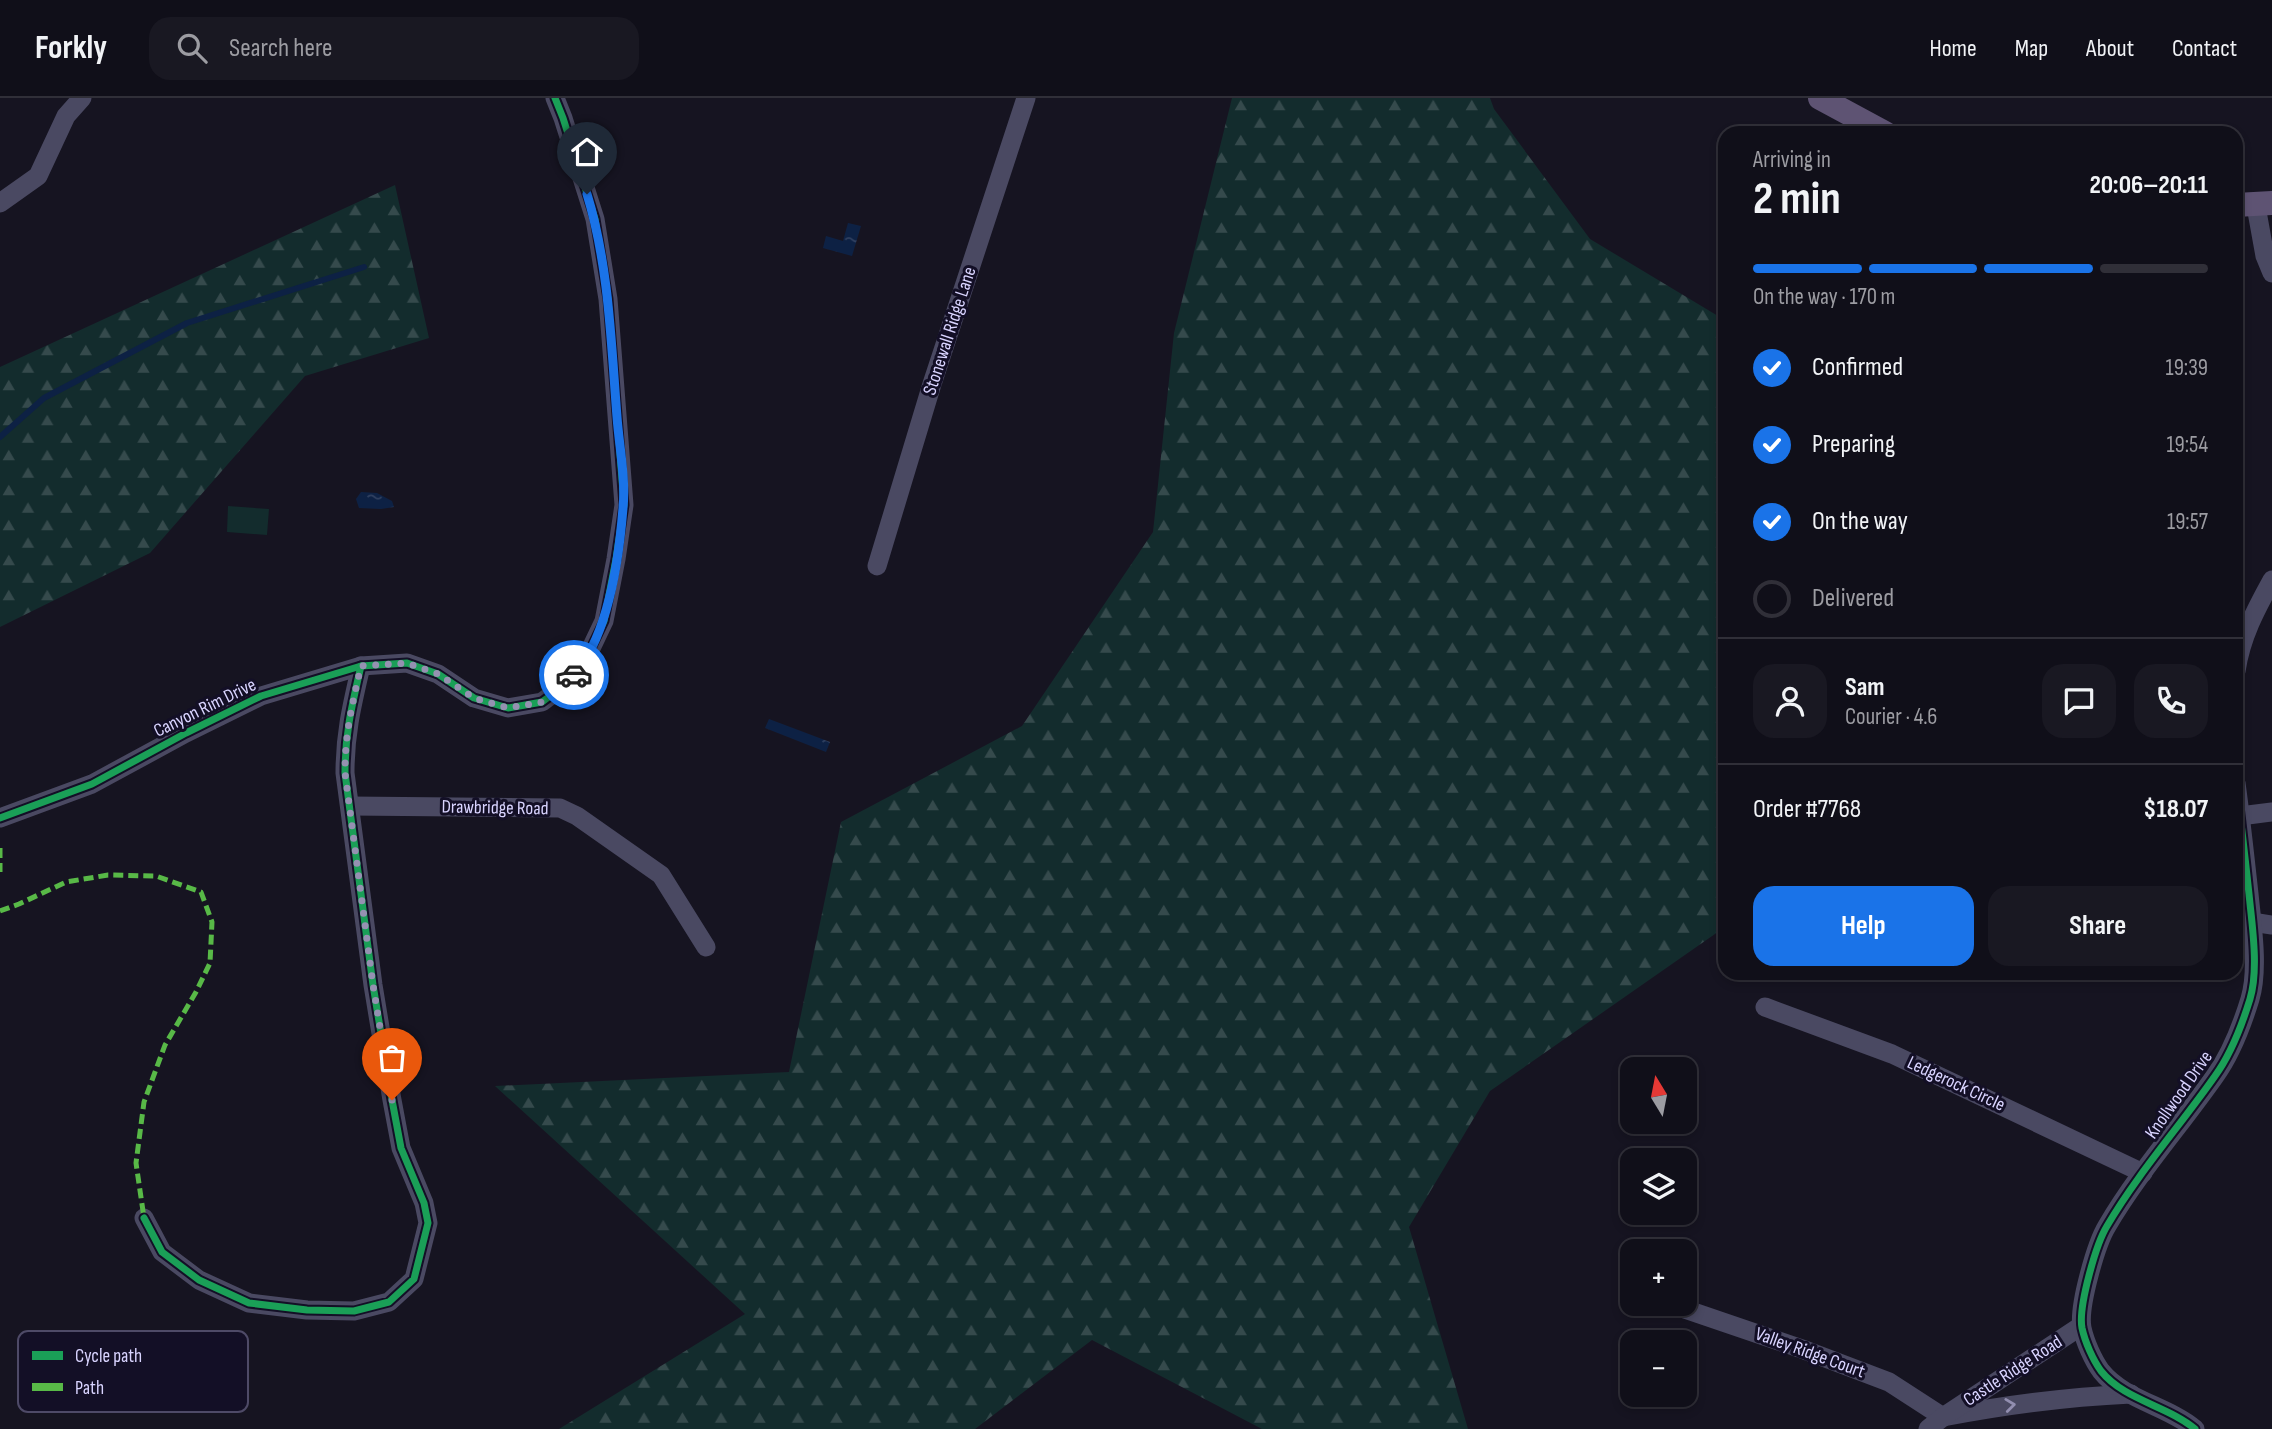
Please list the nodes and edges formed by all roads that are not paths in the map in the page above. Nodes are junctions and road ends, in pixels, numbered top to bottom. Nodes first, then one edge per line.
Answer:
1 (82, 98) edge
2 (555, 98) edge
3 (1026, 98) edge
4 (1821, 98) edge
5 (1872, 126) edge
6 (0, 202) edge
7 (2255, 205) edge
8 (2272, 273) edge
9 (877, 566) dead end
10 (2272, 580) edge
11 (2243, 642) edge
12 (361, 666) junction
13 (350, 806) junction
14 (2272, 812) edge
15 (2243, 816) edge
16 (0, 818) edge
17 (2243, 835) edge
18 (2252, 922) junction
19 (2272, 925) edge
20 (706, 947) dead end
21 (1765, 1007) dead end
22 (2143, 1173) junction
23 (144, 1218) dead end
24 (1697, 1313) edge
25 (2081, 1326) junction
26 (2131, 1394) junction
27 (1935, 1423) edge
28 (2195, 1429) edge

1 - 6 street
2 - 12 street, Canyon Rim Drive
3 - 9 street, Stonewall Ridge Lane
4 - 5 main road
7 - 8 street
10 - 11 street
12 - 13 street
12 - 16 street, Canyon Rim Drive
13 - 20 street, Drawbridge Road
13 - 23 street
14 - 15 street
17 - 18 street, Knollwood Drive
18 - 19 street
18 - 22 street, Knollwood Drive
21 - 22 street, Ledgerock Circle
22 - 25 street, Knollwood Drive
24 - 27 street, Valley Ridge Court
25 - 26 street, Castle Ridge Road
25 - 27 street, Castle Ridge Road
27 -> 26 street, Castle Ridge Road
26 - 28 street, Castle Ridge Road

